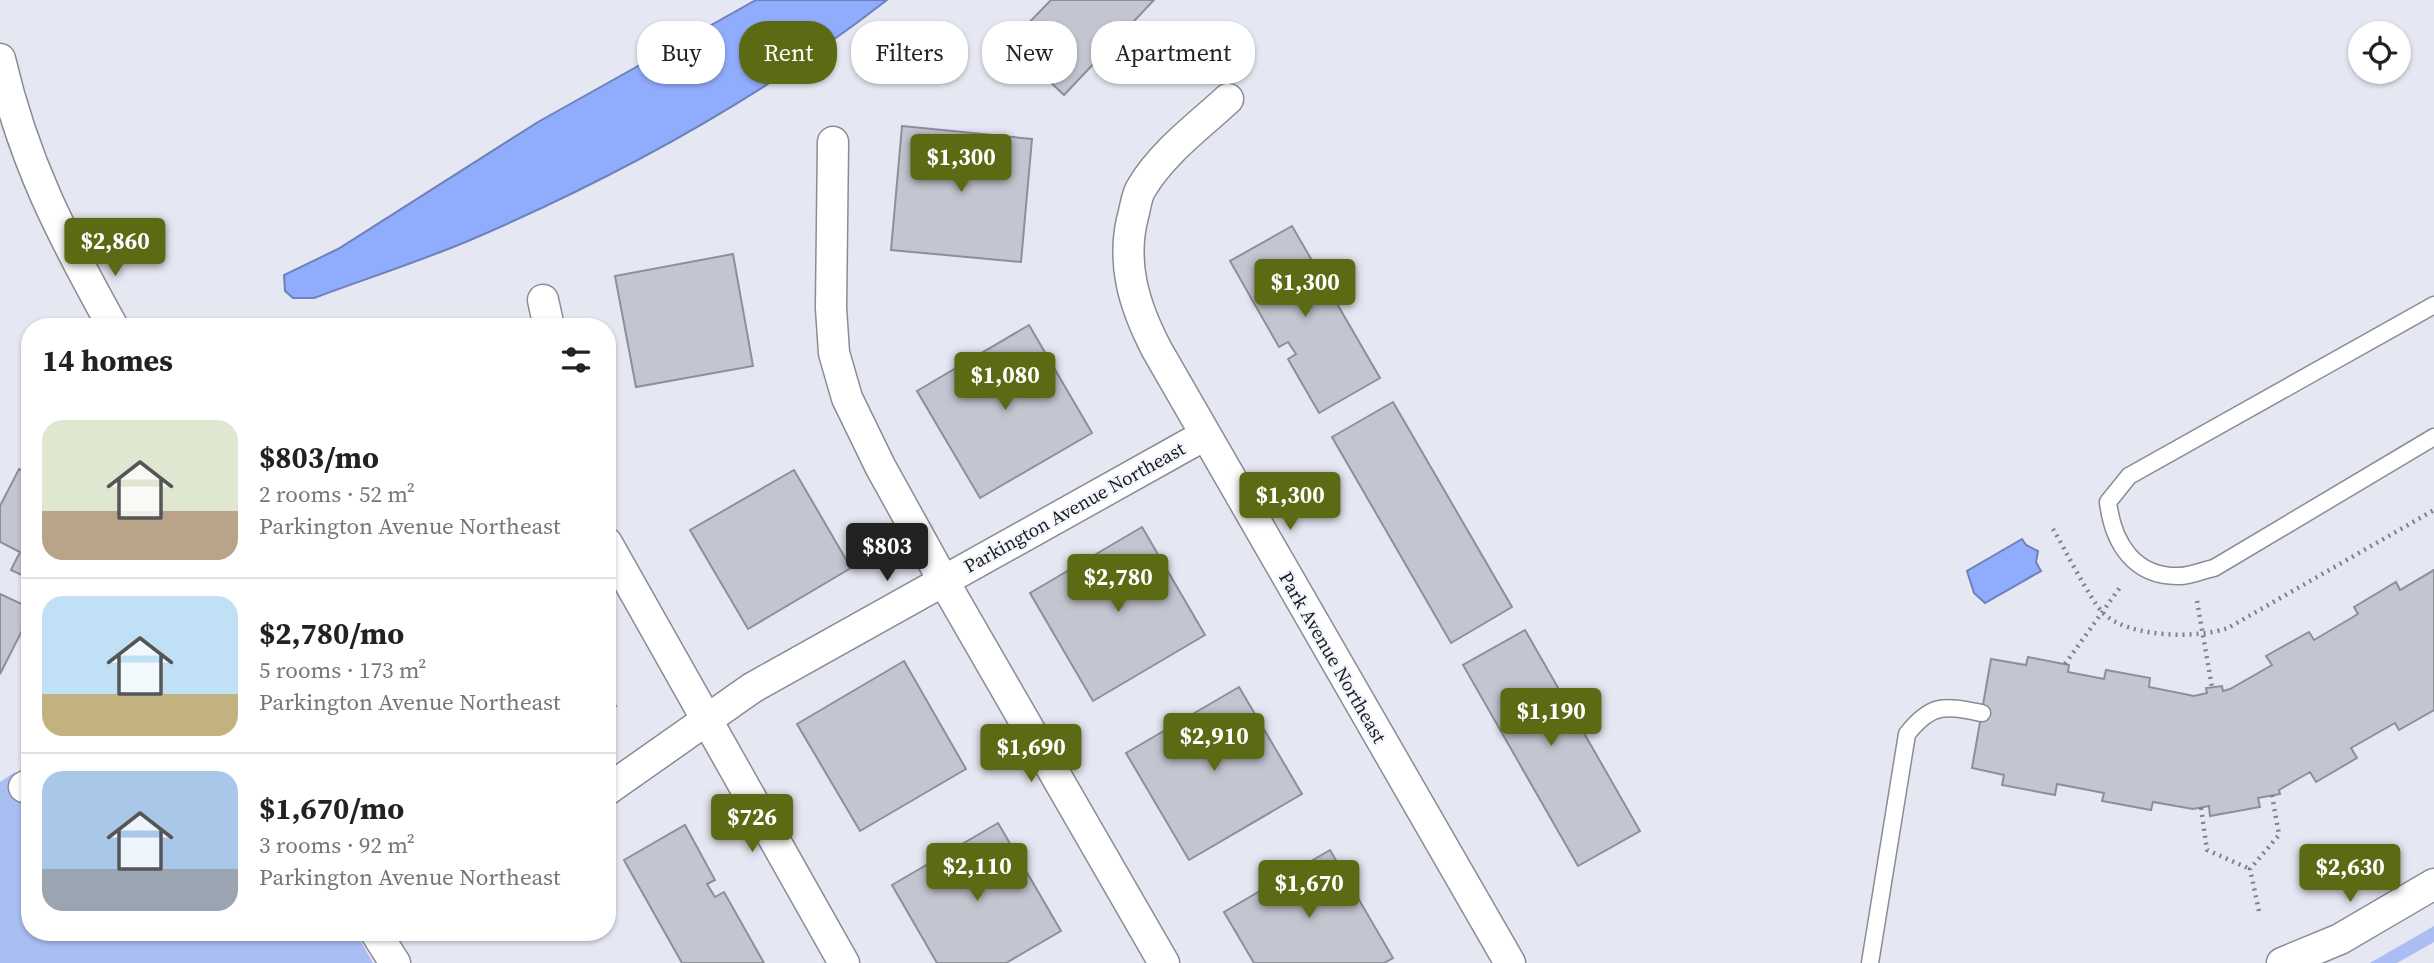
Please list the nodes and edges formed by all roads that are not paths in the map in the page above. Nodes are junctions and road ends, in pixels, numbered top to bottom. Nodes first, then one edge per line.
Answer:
1 (0, 59) edge
2 (1228, 99) dead end
3 (834, 142) dead end
4 (2434, 305) edge
5 (108, 318) edge
6 (1205, 435) junction
7 (2434, 438) edge
8 (616, 560) edge
9 (943, 580) junction
10 (1982, 713) dead end
11 (705, 718) junction
12 (616, 783) edge
13 (2434, 884) edge
14 (381, 941) edge
15 (395, 963) edge
16 (844, 963) edge
17 (1164, 963) edge
18 (1510, 963) edge
19 (1870, 963) edge
20 (2282, 963) edge

1 - 5 street
2 - 6 street, Park Avenue Northeast
3 - 9 street, Parkington Avenue Northeast
4 - 7 lane
6 - 9 street, Parkington Avenue Northeast
6 - 18 street, Park Avenue Northeast
8 - 11 street
9 - 11 street, Parkington Avenue Northeast
9 - 17 street, Parkington Avenue Northeast
10 - 19 lane
11 - 12 street, Parkington Avenue Northeast
11 - 16 street
13 - 20 street
14 - 15 street

